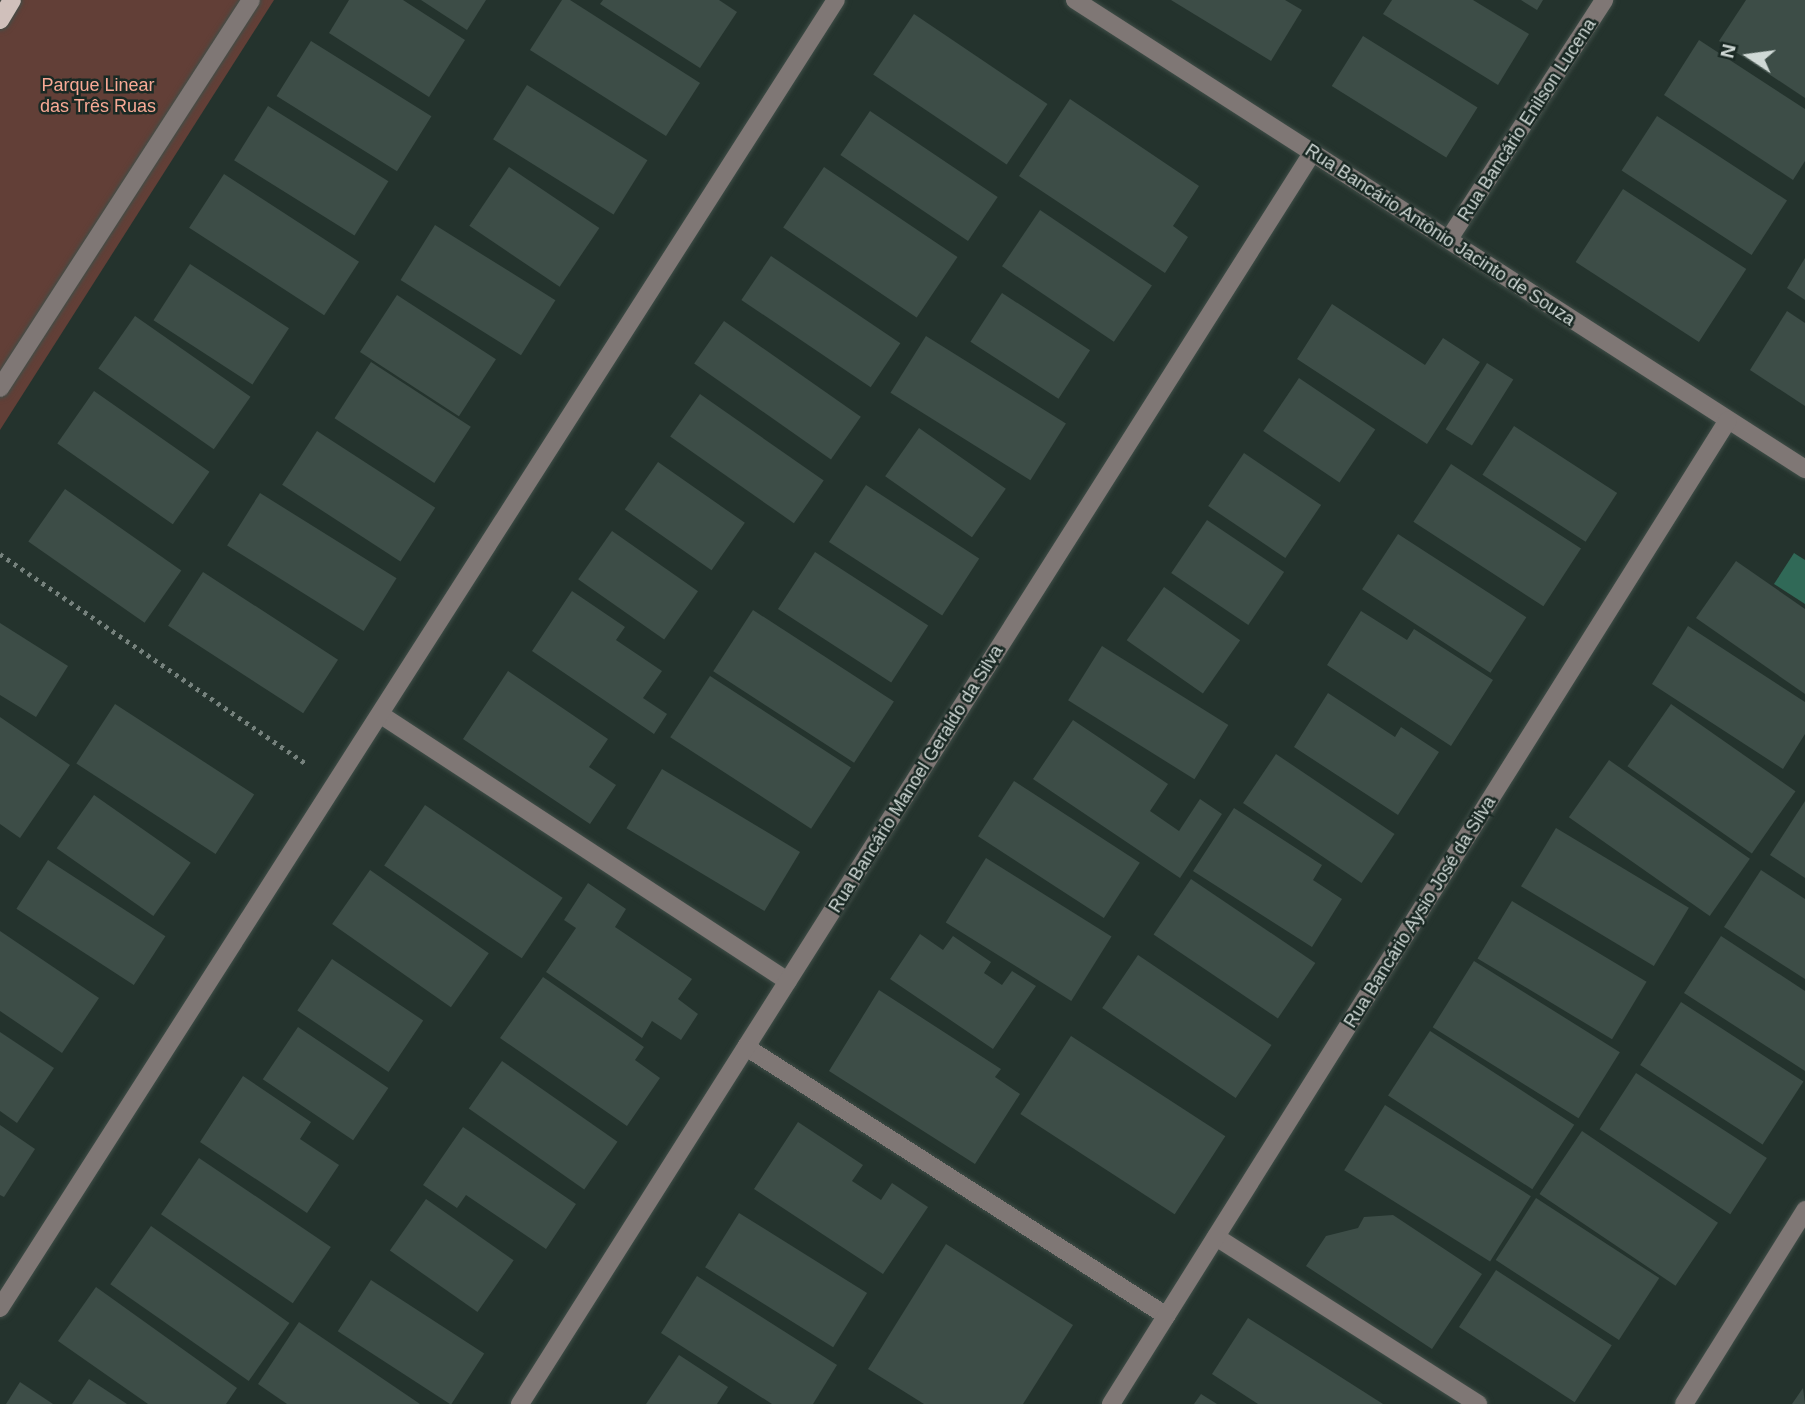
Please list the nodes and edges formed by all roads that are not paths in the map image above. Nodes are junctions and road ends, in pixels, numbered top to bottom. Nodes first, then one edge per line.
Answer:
1 (12, 0) edge
2 (251, 0) edge
3 (836, 0) edge
4 (1075, 0) edge
5 (1604, 0) edge
6 (0, 20) edge
7 (1312, 153) junction
8 (1449, 239) junction
9 (0, 388) edge
10 (1728, 420) junction
11 (1805, 469) edge
12 (380, 715) junction
13 (788, 981) junction
14 (746, 1047) junction
15 (1805, 1210) edge
16 (1216, 1237) junction
17 (0, 1308) edge
18 (1166, 1316) junction
19 (520, 1404) edge
20 (1111, 1404) edge
21 (1478, 1404) edge
22 (1684, 1404) edge

1 - 6 main road
2 - 9 street
3 - 12 street
4 - 7 street, Rua Bancário Antônio Jacinto de Souza
5 - 8 street, Rua Bancário Enilson Lucena
7 - 8 street, Rua Bancário Antônio Jacinto de Souza
7 - 13 street, Rua Bancário Manoel Geraldo da Silva
8 - 10 street, Rua Bancário Antônio Jacinto de Souza
10 - 11 street, Rua Bancário Antônio Jacinto de Souza
10 - 16 street, Rua Bancário Aysio José da Silva
12 - 13 street
12 - 17 street
13 - 14 street, Rua Bancário Manoel Geraldo da Silva
14 - 18 street
14 - 19 street, Rua Bancário Manoel Geraldo da Silva
15 - 22 street
16 - 18 street, Rua Bancário Aysio José da Silva
16 - 21 street
18 - 20 street, Rua Bancário Aysio José da Silva

